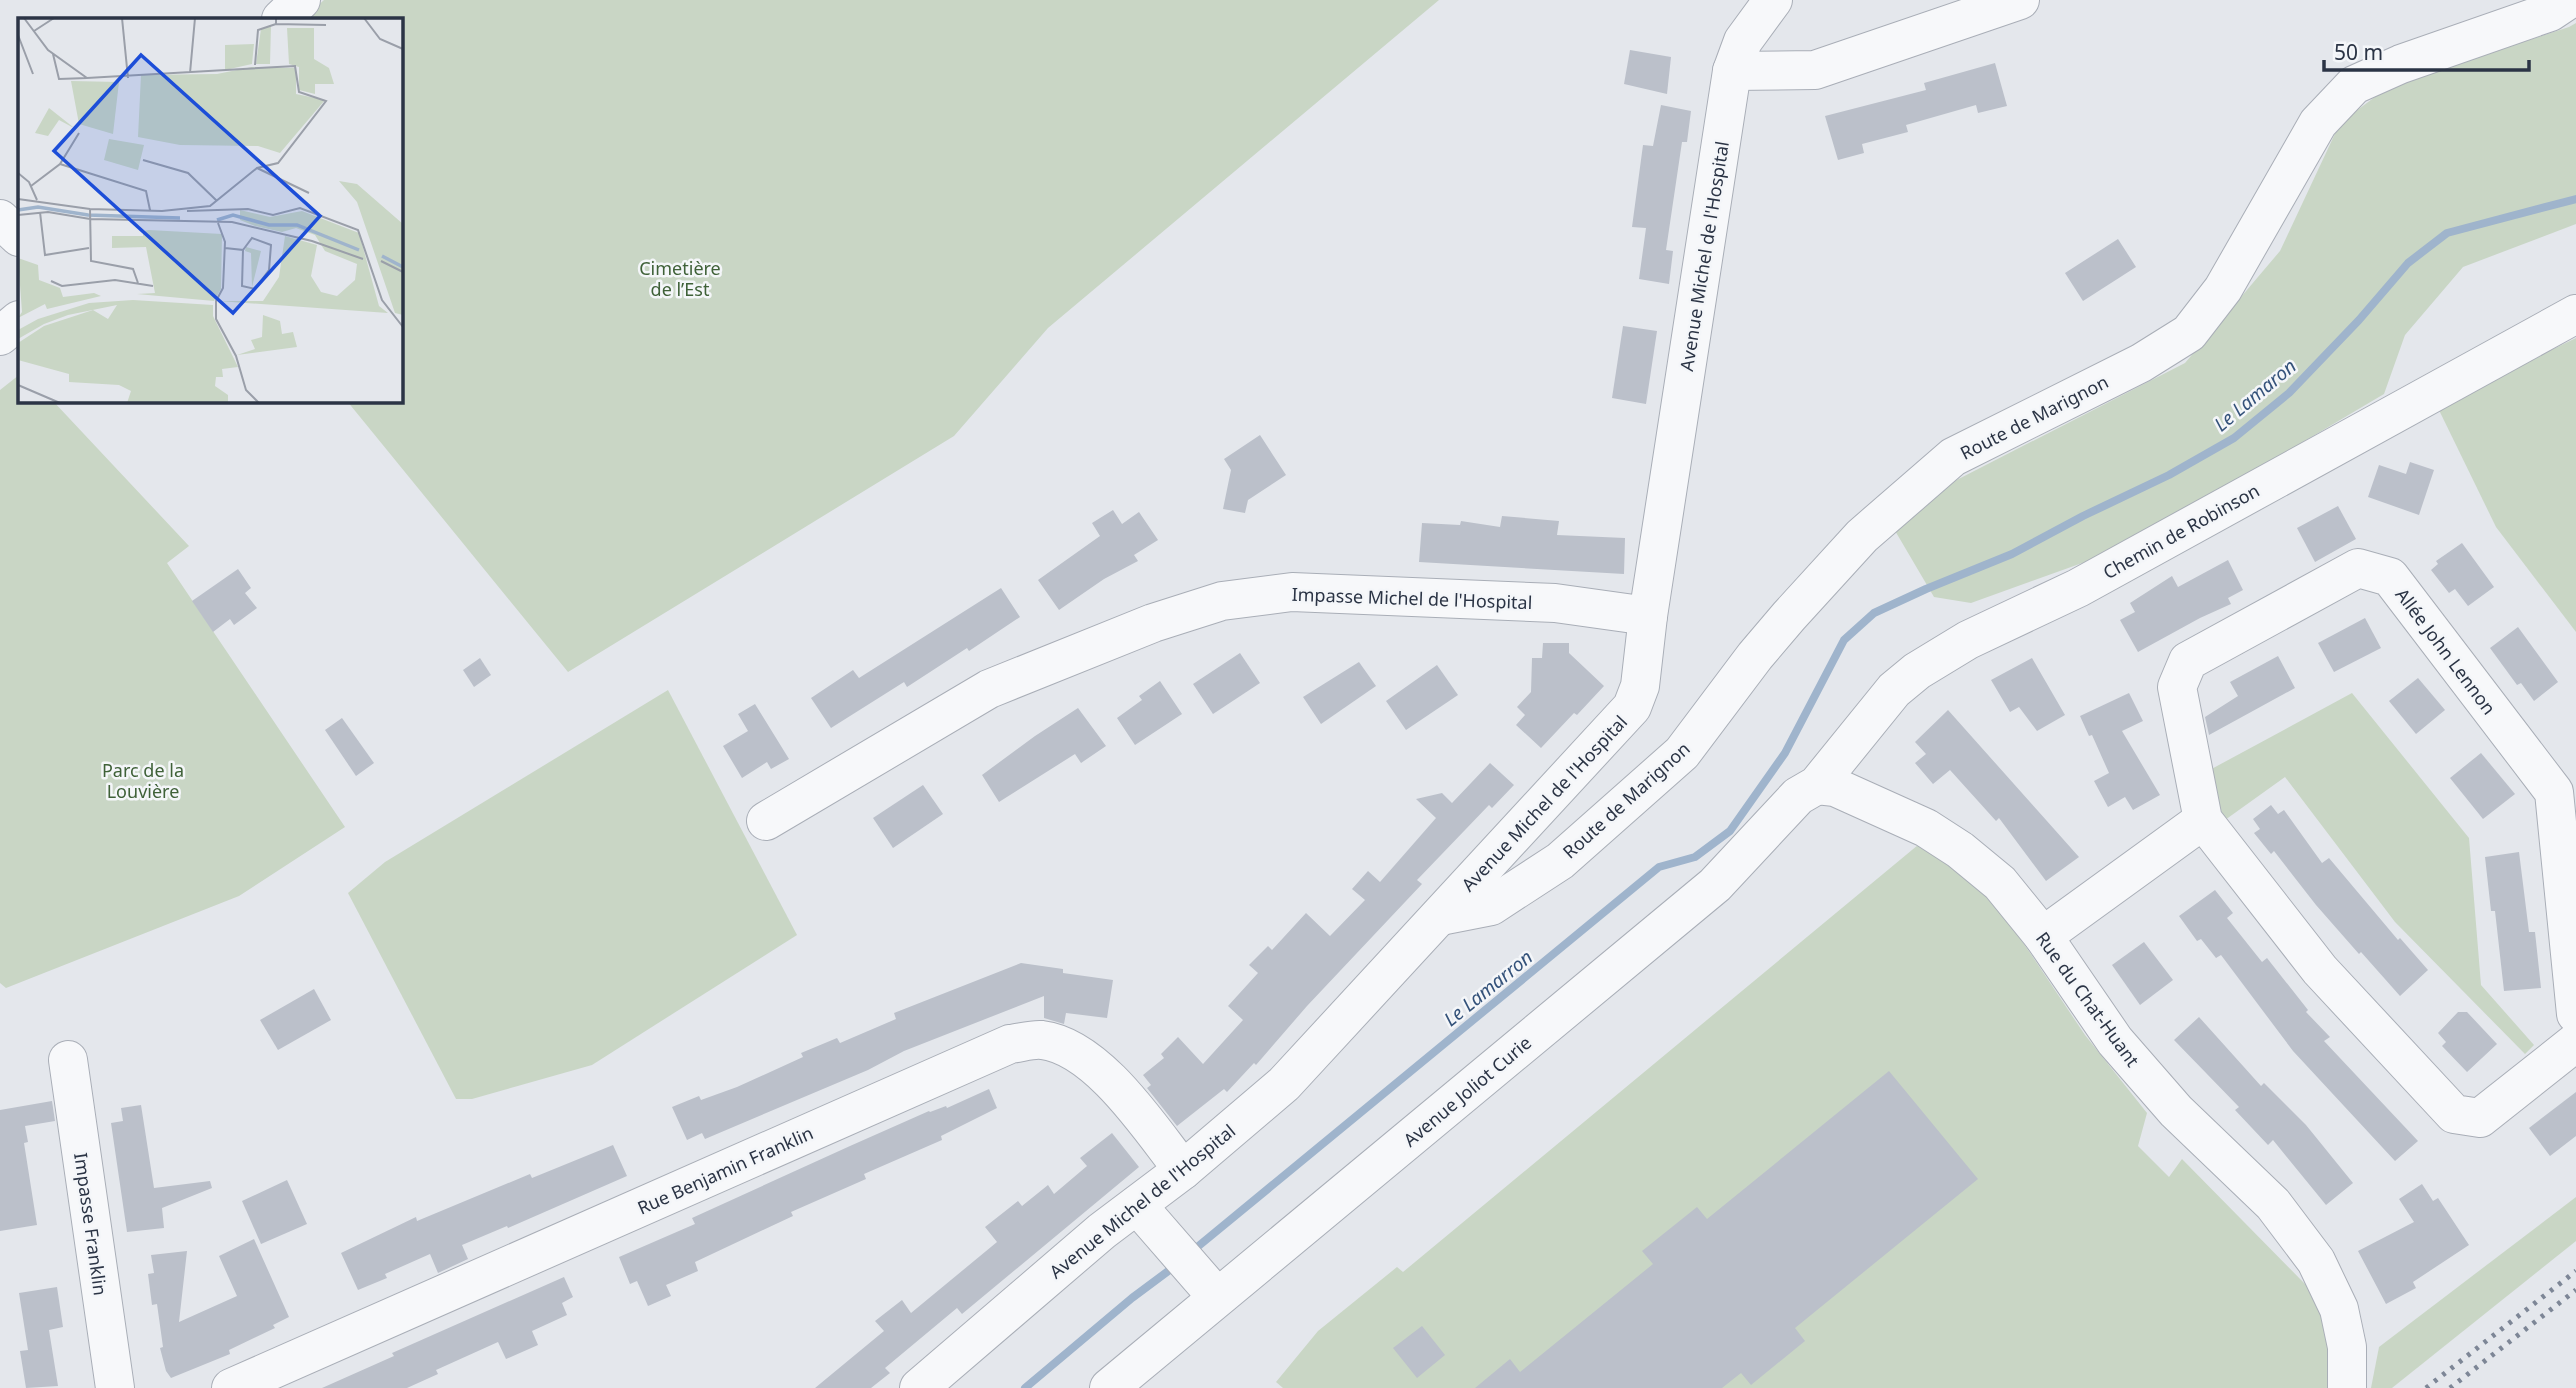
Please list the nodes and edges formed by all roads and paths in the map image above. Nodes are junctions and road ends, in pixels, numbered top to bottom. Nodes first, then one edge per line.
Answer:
1 (301, 0) edge
2 (1773, 0) edge
3 (2020, 0) edge
4 (2568, 0) edge
5 (282, 18) edge
6 (1732, 71) junction
7 (0, 219) edge
8 (18, 236) edge
9 (2576, 314) edge
10 (18, 321) edge
11 (0, 336) edge
12 (1648, 616) junction
13 (1816, 785) junction
14 (2203, 820) junction
15 (766, 821) dead end
16 (1440, 916) junction
17 (2043, 936) junction
18 (2576, 1014) edge
19 (2576, 1042) edge
20 (68, 1060) dead end
21 (1183, 1170) junction
22 (1137, 1205) junction
23 (1208, 1286) junction
24 (115, 1388) edge
25 (231, 1388) edge
26 (919, 1388) edge
27 (1108, 1388) edge
28 (2347, 1388) edge

1 - 5 street
2 - 6 street, Avenue Michel de l'Hospital
3 - 6 street
4 - 16 street, Route de Marignon
6 - 12 street, Avenue Michel de l'Hospital
7 - 8 street
9 - 13 street, Chemin de Robinson
10 - 11 street
12 - 15 street, Impasse Michel de l'Hospital
12 - 16 street, Avenue Michel de l'Hospital
13 - 17 street, Rue du Chat-Huant
13 - 23 street, Avenue Joliot Curie
14 - 17 street
14 - 18 street, Allée John Lennon
14 - 19 street, Allée John Lennon
16 - 21 street, Avenue Michel de l'Hospital
17 - 28 street, Rue du Chat-Huant
20 - 24 street, Impasse Franklin
21 - 22 street, Avenue Michel de l'Hospital
21 - 25 street, Rue Benjamin Franklin
22 - 23 street
22 - 26 street, Avenue Michel de l'Hospital
23 - 27 street, Avenue Joliot Curie

